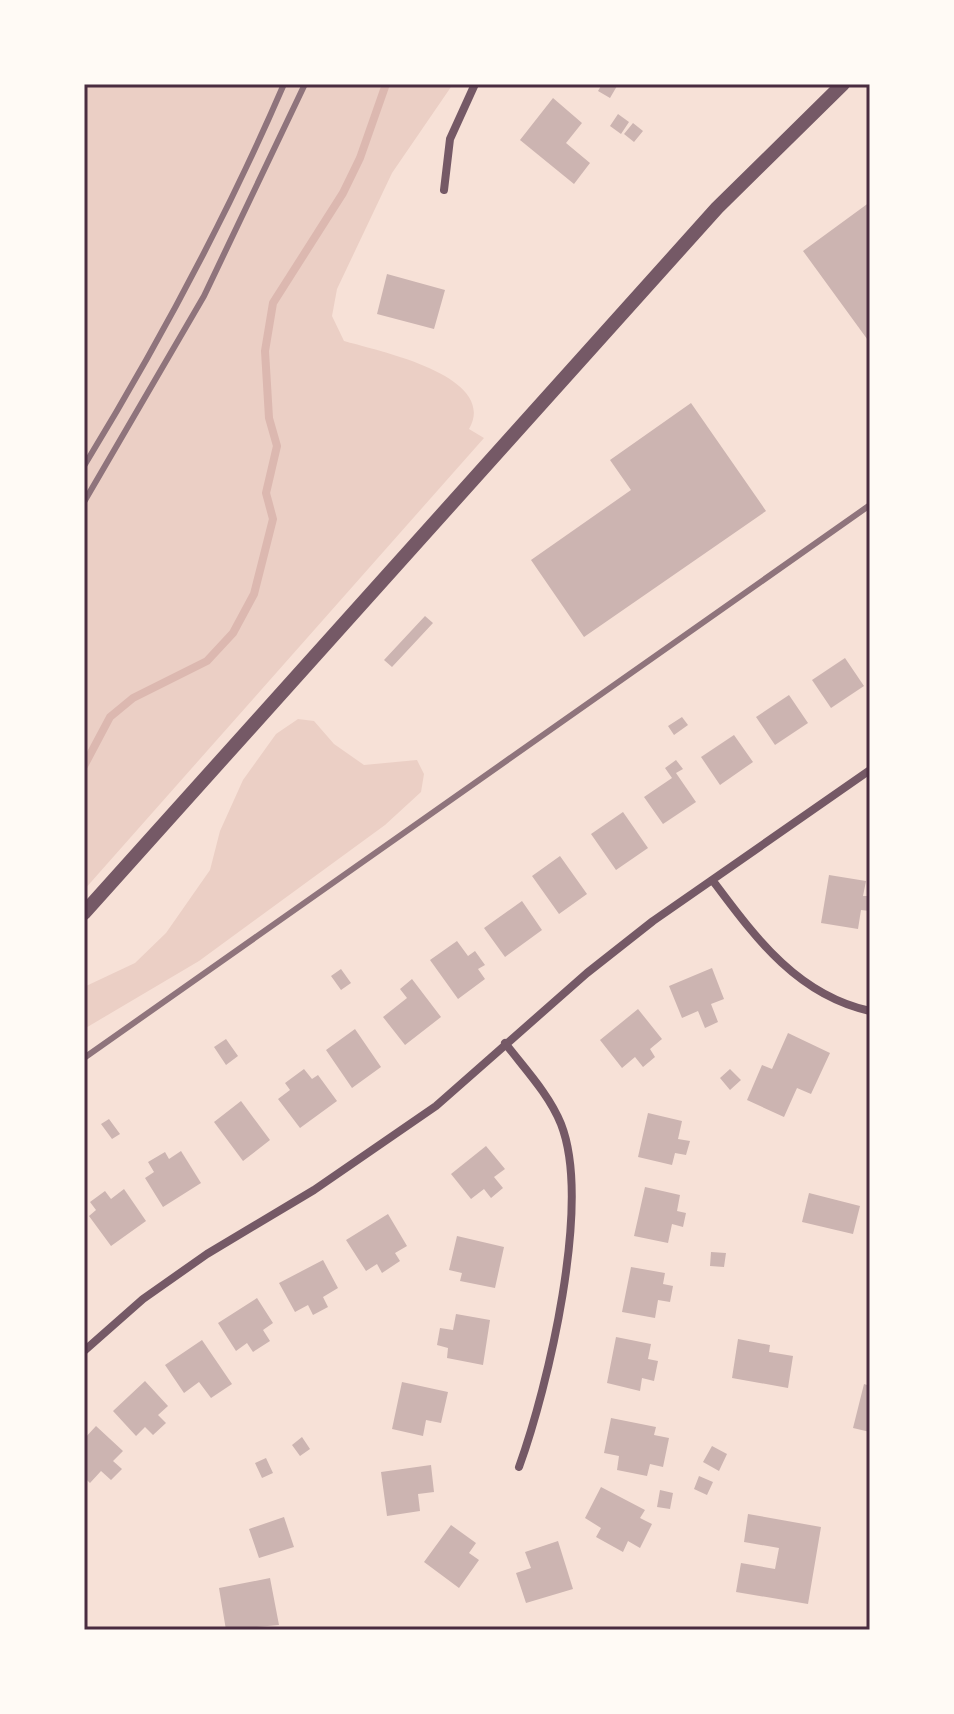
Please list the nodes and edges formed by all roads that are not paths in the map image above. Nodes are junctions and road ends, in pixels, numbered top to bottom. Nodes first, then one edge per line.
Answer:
1 (475, 84) edge
2 (843, 84) edge
3 (444, 190) dead end
4 (870, 770) edge
5 (713, 881) junction
6 (84, 913) edge
7 (870, 1011) edge
8 (505, 1043) junction
9 (84, 1351) edge
10 (519, 1467) dead end

1 - 3 street
2 - 6 street
4 - 5 street
5 - 7 street
5 - 8 street
8 - 9 street
8 - 10 street

